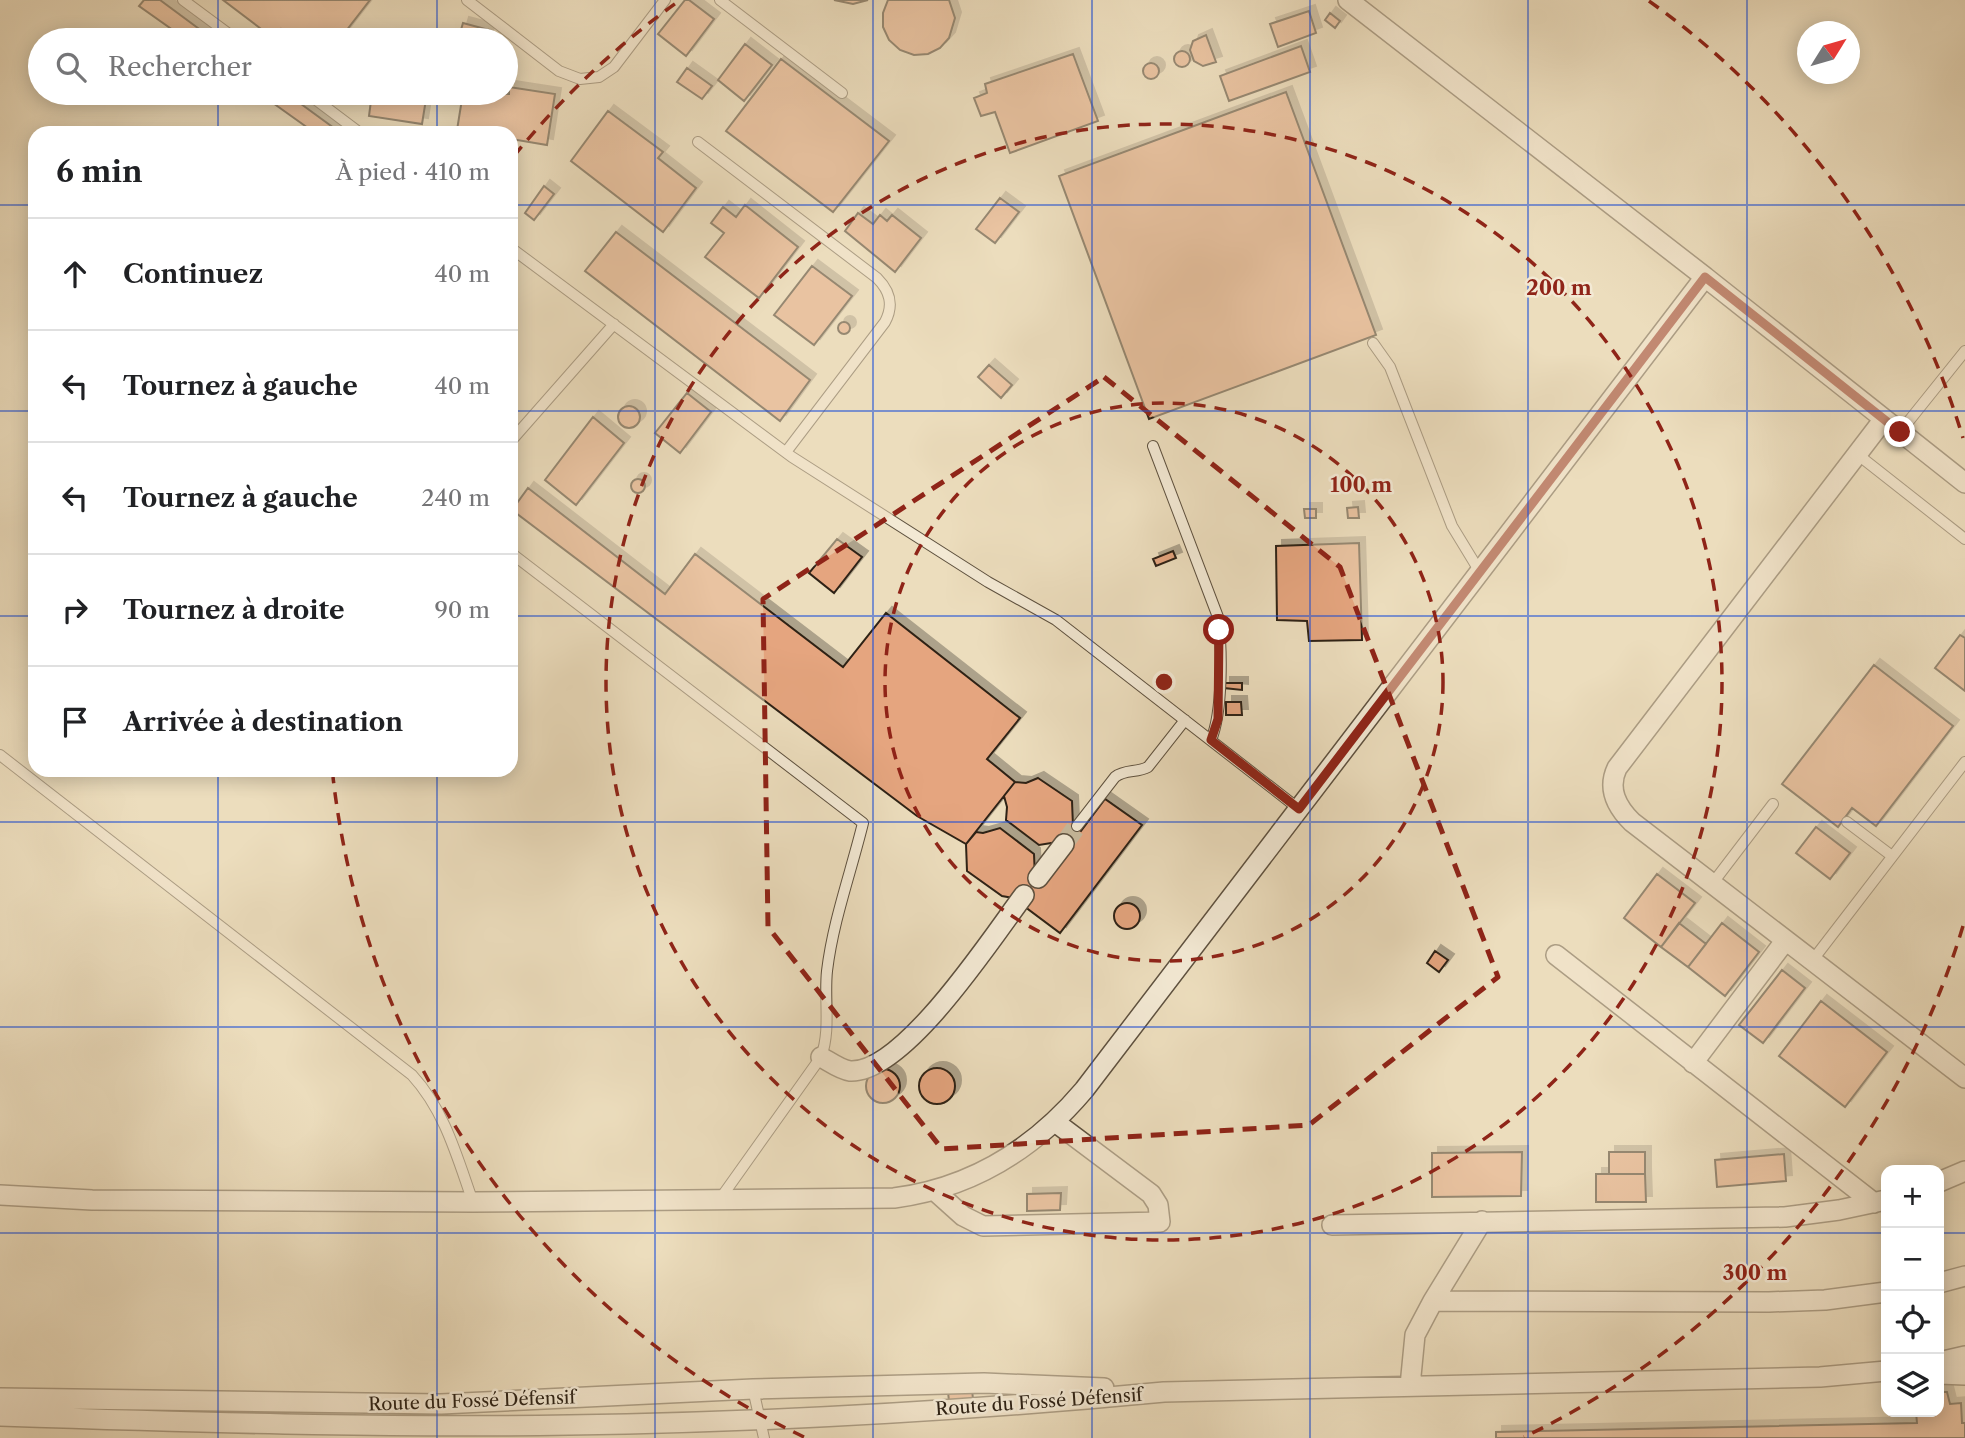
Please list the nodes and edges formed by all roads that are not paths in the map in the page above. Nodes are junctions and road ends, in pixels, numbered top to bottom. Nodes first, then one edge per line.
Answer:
1 (183, 0) edge
2 (467, 0) edge
3 (665, 0) edge
4 (720, 0) edge
5 (1348, 0) edge
6 (220, 28) edge
7 (503, 28) edge
8 (518, 39) edge
9 (842, 93) dead end
10 (323, 105) edge
11 (351, 126) edge
12 (698, 142) dead end
13 (518, 253) edge
14 (1705, 277) junction
15 (614, 324) junction
16 (1373, 343) dead end
17 (1965, 351) edge
18 (1884, 419) junction
19 (1900, 432) junction
20 (518, 433) edge
21 (1153, 446) dead end
22 (786, 452) junction
23 (1857, 454) junction
24 (1965, 483) edge
25 (1965, 539) edge
26 (518, 558) edge
27 (1480, 572) junction
28 (1185, 720) junction
29 (1211, 740) junction
30 (0, 755) edge
31 (1965, 762) edge
32 (28, 777) edge
33 (28, 777) edge
34 (1773, 804) dead end
35 (1299, 809) junction
36 (1847, 822) dead end
37 (1077, 826) tunnel mouth
38 (1063, 844) tunnel mouth
39 (1892, 856) junction
40 (1038, 878) dead end
41 (1712, 884) junction
42 (1024, 895) dead end
43 (1786, 941) junction
44 (1556, 956) dead end
45 (1812, 961) junction
46 (821, 1057) junction
47 (1693, 1063) junction
48 (1965, 1078) edge
49 (1055, 1122) junction
50 (1965, 1171) edge
51 (1944, 1180) edge
52 (934, 1190) junction
53 (0, 1195) edge
54 (720, 1199) junction
55 (473, 1202) junction
56 (1880, 1202) edge
57 (1482, 1221) junction
58 (1332, 1225) dead end
59 (1965, 1276) edge
60 (1944, 1282) edge
61 (1881, 1293) edge
62 (1433, 1301) junction
63 (1965, 1356) edge
64 (1944, 1361) edge
65 (1881, 1371) edge
66 (1944, 1374) edge
67 (1965, 1375) edge
68 (1410, 1386) junction
69 (753, 1389) junction
70 (1164, 1392) junction
71 (0, 1398) edge
72 (0, 1416) edge
73 (762, 1428) edge

1 - 6 lane
2 - 7 lane
3 - 8 lane
4 - 9 lane
5 - 14 street
10 - 11 lane
12 - 22 lane
13 - 15 lane
14 - 18 street
14 - 27 street
15 - 20 lane
15 - 22 lane
16 - 27 lane
17 - 19 lane
18 - 19 street
18 - 23 street
19 - 24 street
21 - 29 lane
22 - 28 lane
23 - 25 lane
23 - 41 street
26 - 46 lane
27 - 35 street
28 - 29 lane
28 - 37 lane
29 - 35 lane
30 - 33 lane
31 - 39 lane
32 - 55 lane
34 - 41 lane
35 - 49 street
36 - 39 lane
38 - 40 street
39 - 45 lane
41 - 43 street
42 - 46 street
43 - 45 street
43 - 47 street
44 - 47 street
45 - 48 street
46 - 54 lane
47 - 56 street
49 - 52 street
49 - 52 street
50 - 51 street
52 - 54 street
53 - 55 street
54 - 55 street
56 - 57 street
57 - 58 street
57 - 62 street
59 - 60 street
61 - 62 street
62 - 68 street
63 - 64 street
65 - 68 street
66 - 67 street
68 - 70 street
69 - 70 street, Route du Fossé Défensif
69 - 71 street, Route du Fossé Défensif
69 - 73 lane
70 - 73 street, Route du Fossé Défensif
72 - 73 street, Route du Fossé Défensif

